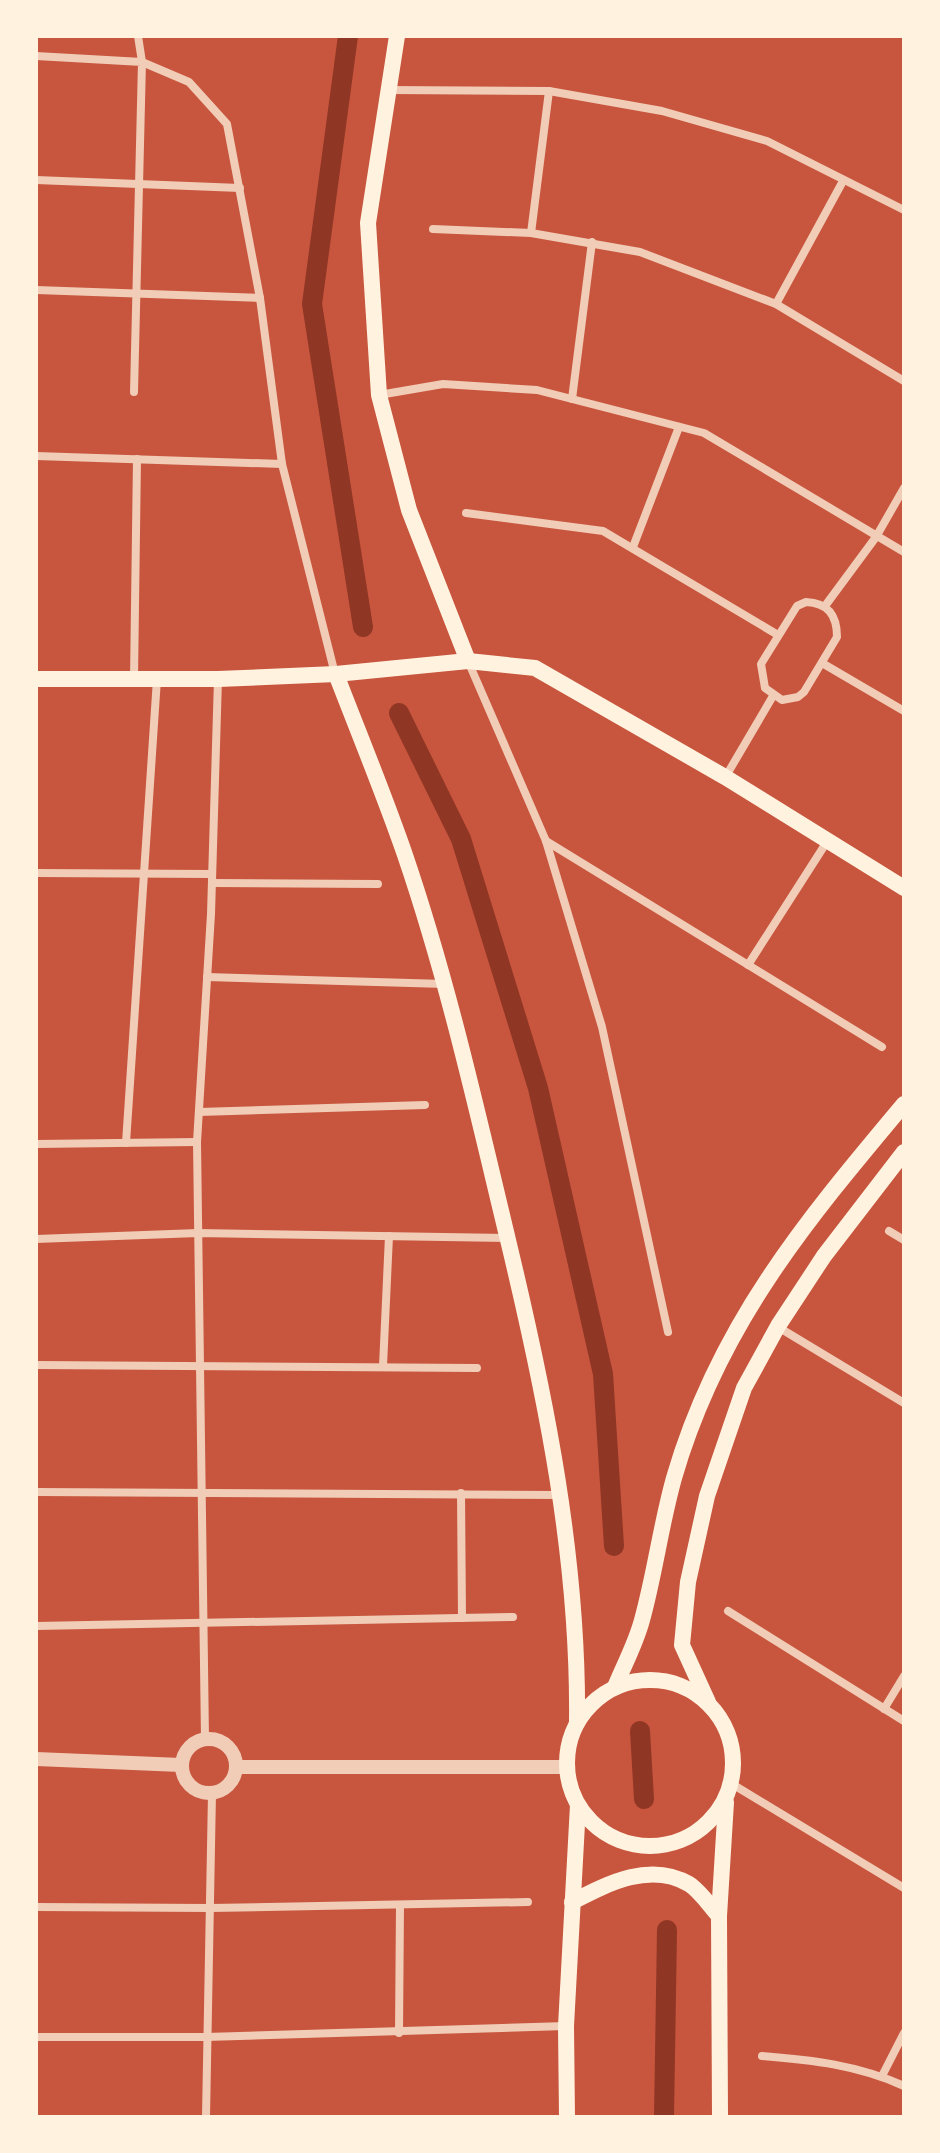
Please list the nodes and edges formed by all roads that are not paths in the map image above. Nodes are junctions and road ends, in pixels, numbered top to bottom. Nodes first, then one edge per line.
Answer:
1 (138, 36) edge
2 (397, 36) edge
3 (36, 56) edge
4 (142, 62) junction
5 (386, 90) junction
6 (549, 91) junction
7 (36, 180) edge
8 (843, 181) junction
9 (140, 184) junction
10 (240, 188) junction
11 (904, 210) edge
12 (433, 229) dead end
13 (531, 233) junction
14 (592, 242) junction
15 (36, 290) edge
16 (139, 294) junction
17 (260, 298) junction
18 (776, 304) junction
19 (904, 381) edge
20 (134, 392) dead end
21 (379, 395) junction
22 (572, 399) junction
23 (679, 427) junction
24 (36, 456) edge
25 (137, 459) junction
26 (282, 464) junction
27 (904, 488) edge
28 (466, 513) dead end
29 (876, 537) junction
30 (633, 547) junction
31 (904, 552) edge
32 (825, 606) junction
33 (778, 635) junction
34 (468, 661) junction
35 (822, 663) junction
36 (336, 674) junction
37 (36, 679) edge
38 (134, 679) junction
39 (157, 679) junction
40 (218, 679) junction
41 (773, 696) junction
42 (904, 711) edge
43 (725, 777) junction
44 (828, 840) junction
45 (546, 841) junction
46 (36, 873) edge
47 (144, 874) junction
48 (212, 878) junction
49 (378, 884) dead end
50 (904, 888) edge
51 (748, 965) junction
52 (207, 977) junction
53 (445, 984) junction
54 (882, 1047) dead end
55 (904, 1104) edge
56 (425, 1105) dead end
57 (199, 1112) junction
58 (197, 1142) junction
59 (126, 1143) junction
60 (36, 1144) edge
61 (904, 1152) edge
62 (889, 1231) dead end
63 (198, 1233) junction
64 (389, 1236) junction
65 (507, 1238) junction
66 (36, 1239) edge
67 (904, 1240) edge
68 (778, 1326) junction
69 (668, 1332) dead end
70 (36, 1365) edge
71 (200, 1365) junction
72 (383, 1366) junction
73 (477, 1368) dead end
74 (904, 1403) edge
75 (201, 1491) junction
76 (36, 1492) edge
77 (461, 1493) junction
78 (560, 1495) junction
79 (728, 1611) dead end
80 (513, 1617) dead end
81 (462, 1618) junction
82 (202, 1623) junction
83 (36, 1626) edge
84 (904, 1676) edge
85 (615, 1687) junction
86 (708, 1702) junction
87 (884, 1709) junction
88 (904, 1721) edge
89 (577, 1723) junction
90 (205, 1739) junction
91 (36, 1759) edge
92 (181, 1765) junction
93 (237, 1767) junction
94 (566, 1767) junction
95 (732, 1784) junction
96 (212, 1793) junction
97 (726, 1802) junction
98 (578, 1805) junction
99 (904, 1888) edge
100 (528, 1902) dead end
101 (572, 1902) junction
102 (400, 1905) junction
103 (36, 1907) edge
104 (210, 1908) junction
105 (719, 1916) junction
106 (566, 2026) junction
107 (399, 2033) junction
108 (904, 2033) edge
109 (36, 2037) edge
110 (206, 2037) junction
111 (762, 2056) dead end
112 (882, 2076) junction
113 (904, 2086) edge
114 (206, 2117) edge
115 (567, 2117) edge
116 (720, 2117) edge

1 - 4 street
2 - 5 main road
3 - 4 street
4 - 9 street
4 - 10 street
5 - 6 street
5 - 21 main road
6 - 8 street
6 - 13 street
7 - 9 street
8 - 11 street
8 - 18 street
9 - 10 street
9 - 16 street
10 - 17 street
12 - 13 street
13 - 14 street
14 - 18 street
14 - 22 street
15 - 16 street
16 - 17 street
16 - 20 street
17 - 26 street
18 - 19 street
21 - 22 street
21 - 34 main road
22 - 23 street
23 - 29 street
23 - 30 street
24 - 25 street
25 - 26 street
25 - 38 street
26 - 36 street
27 - 29 street
28 - 30 street
29 - 31 street
29 - 32 street
30 - 33 street
32 - 33 street
32 - 35 street
33 - 41 street
34 - 36 main road
34 - 43 main road
34 - 45 street
35 - 41 street
35 - 42 street
36 - 40 main road
36 - 53 main road
37 - 38 main road
38 - 39 main road
39 - 40 main road
39 - 47 street
40 - 48 street
41 - 43 street
43 - 44 main road
44 - 50 main road
44 - 51 street
45 - 51 street
45 - 69 street
46 - 47 street
47 - 48 street
47 - 59 street
48 - 49 street
48 - 52 street
51 - 54 street
52 - 53 street
52 - 57 street
53 - 65 main road
55 - 85 main road
56 - 57 street
57 - 58 street
58 - 59 street
58 - 63 street
59 - 60 street
61 - 68 main road
62 - 67 street
63 - 64 street
63 - 66 street
63 - 71 street
64 - 65 street
64 - 72 street
65 - 78 main road
68 - 74 street
68 - 86 main road
70 - 71 street
71 - 72 street
71 - 75 street
72 - 73 street
75 - 76 street
75 - 77 street
75 - 82 street
77 - 78 street
77 - 81 street
78 - 89 main road
79 - 87 street
80 - 81 street
81 - 82 street
82 - 83 street
82 - 90 street
84 - 87 street
85 - 86 main road
85 - 89 main road
86 - 95 main road
87 - 88 street
89 - 94 main road
90 - 92 street
90 - 93 street
91 - 92 street
92 - 96 street
93 - 94 street
93 - 96 street
94 - 98 main road
95 - 97 main road
95 - 99 street
96 - 104 street
97 - 98 main road
97 - 105 main road
98 - 101 main road
100 - 102 street
101 - 105 main road
101 - 106 main road
102 - 104 street
102 - 107 street
103 - 104 street
104 - 110 street
105 - 116 main road
106 - 107 street
106 - 115 main road
107 - 110 street
108 - 112 street
109 - 110 street
110 - 114 street
111 - 112 street
112 - 113 street

